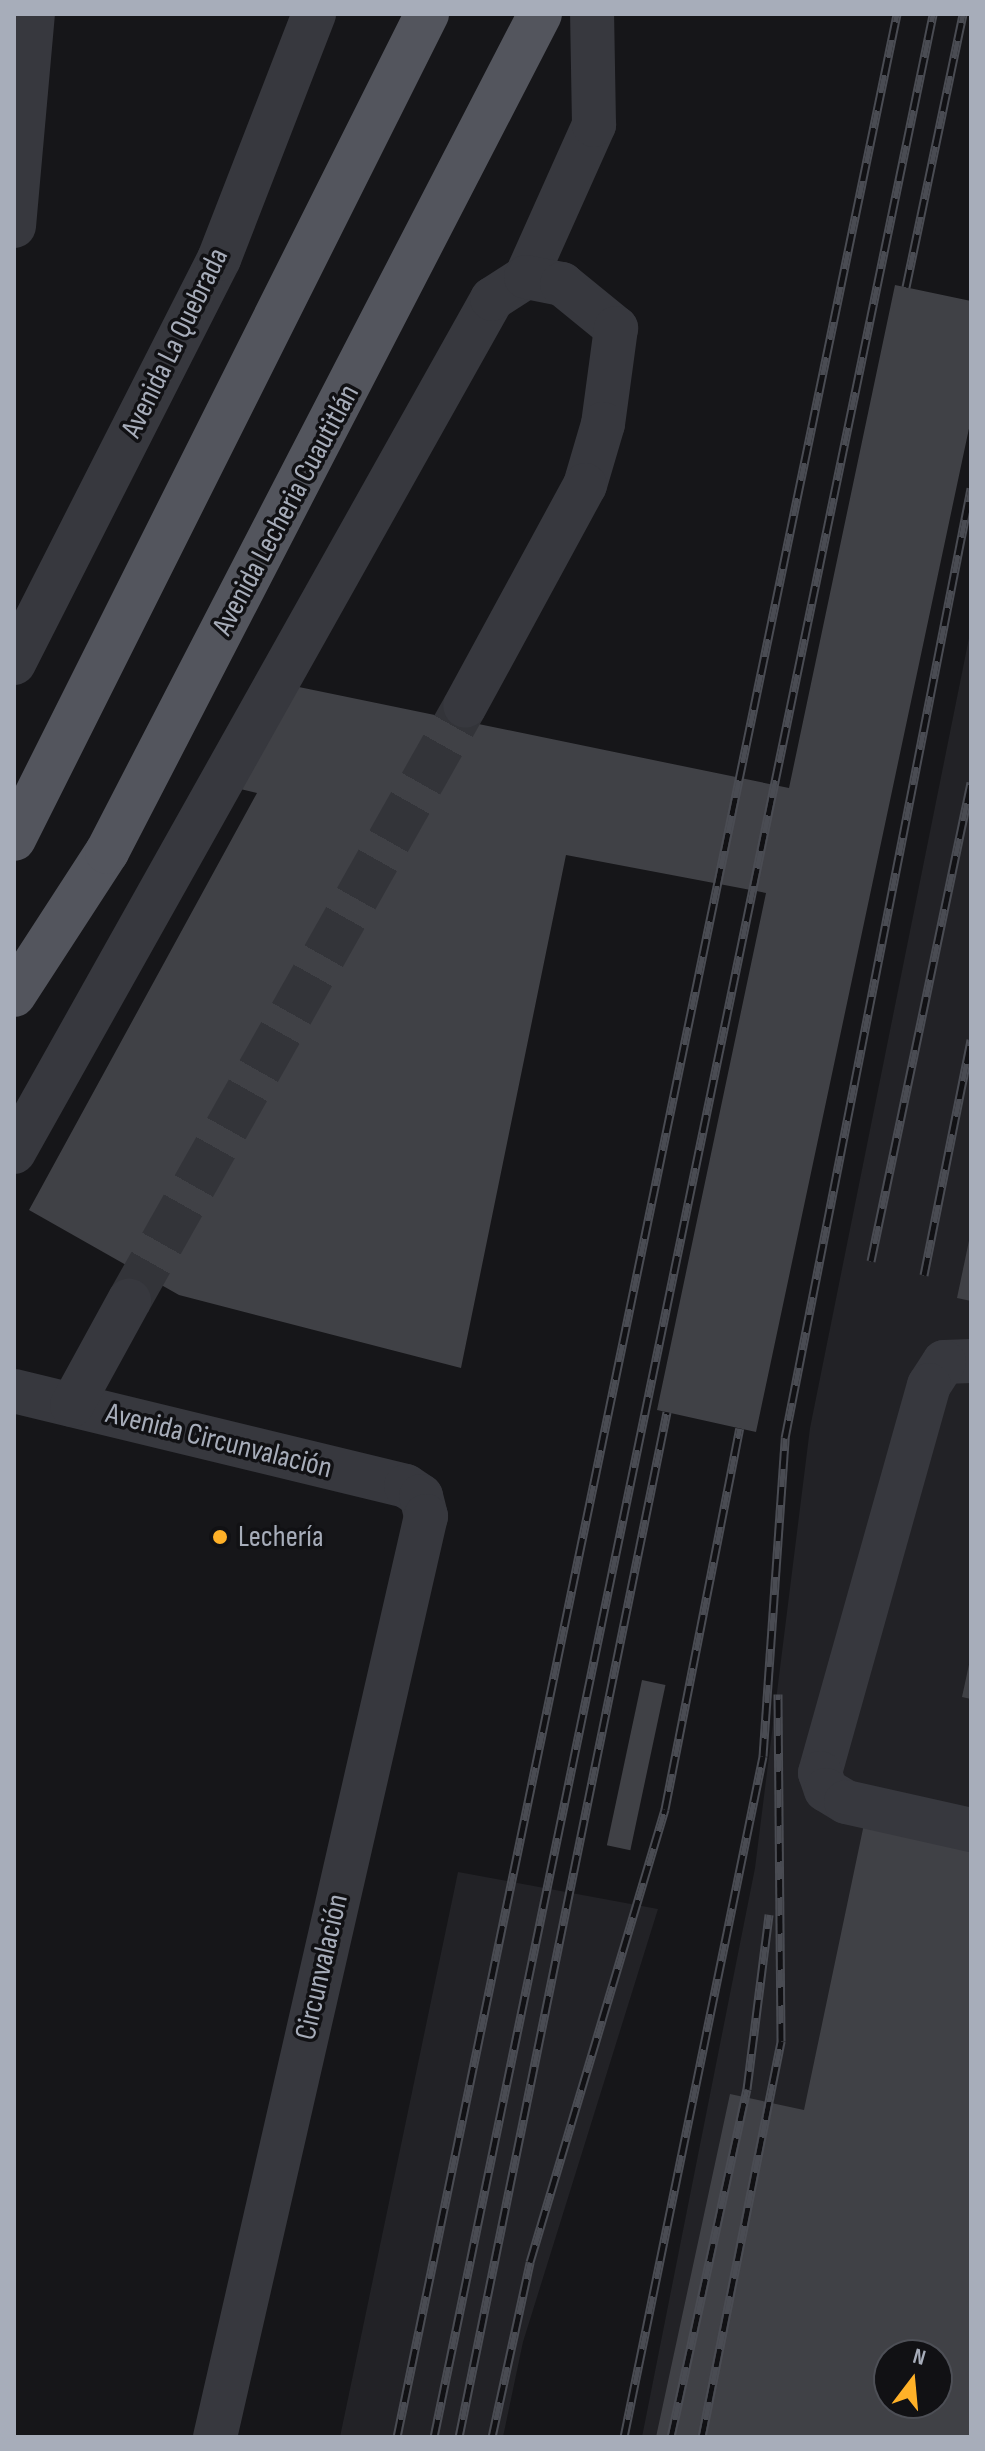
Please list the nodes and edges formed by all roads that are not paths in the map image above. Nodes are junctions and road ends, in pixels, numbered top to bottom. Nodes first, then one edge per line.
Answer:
1 (33, 14) edge
2 (314, 14) edge
3 (427, 14) edge
4 (540, 14) edge
5 (592, 14) edge
6 (14, 226) edge
7 (526, 277) junction
8 (14, 663) edge
9 (465, 706) tunnel mouth
10 (14, 839) edge
11 (14, 995) edge
12 (14, 1152) edge
13 (129, 1301) tunnel mouth
14 (971, 1361) edge
15 (14, 1391) edge
16 (72, 1405) junction
17 (421, 1496) joint
18 (971, 1830) edge
19 (215, 2437) edge

1 - 6 street
2 - 8 street, Avenida La Quebrada
3 - 10 main road
4 - 11 main road, Avenida Lecheria Cuautitlán
5 - 7 street
7 - 9 street
7 - 12 street
13 - 16 street
14 - 18 street
15 - 16 street, Avenida Circunvalación
16 - 17 street, Avenida Circunvalación
17 - 19 street, Circunvalación

